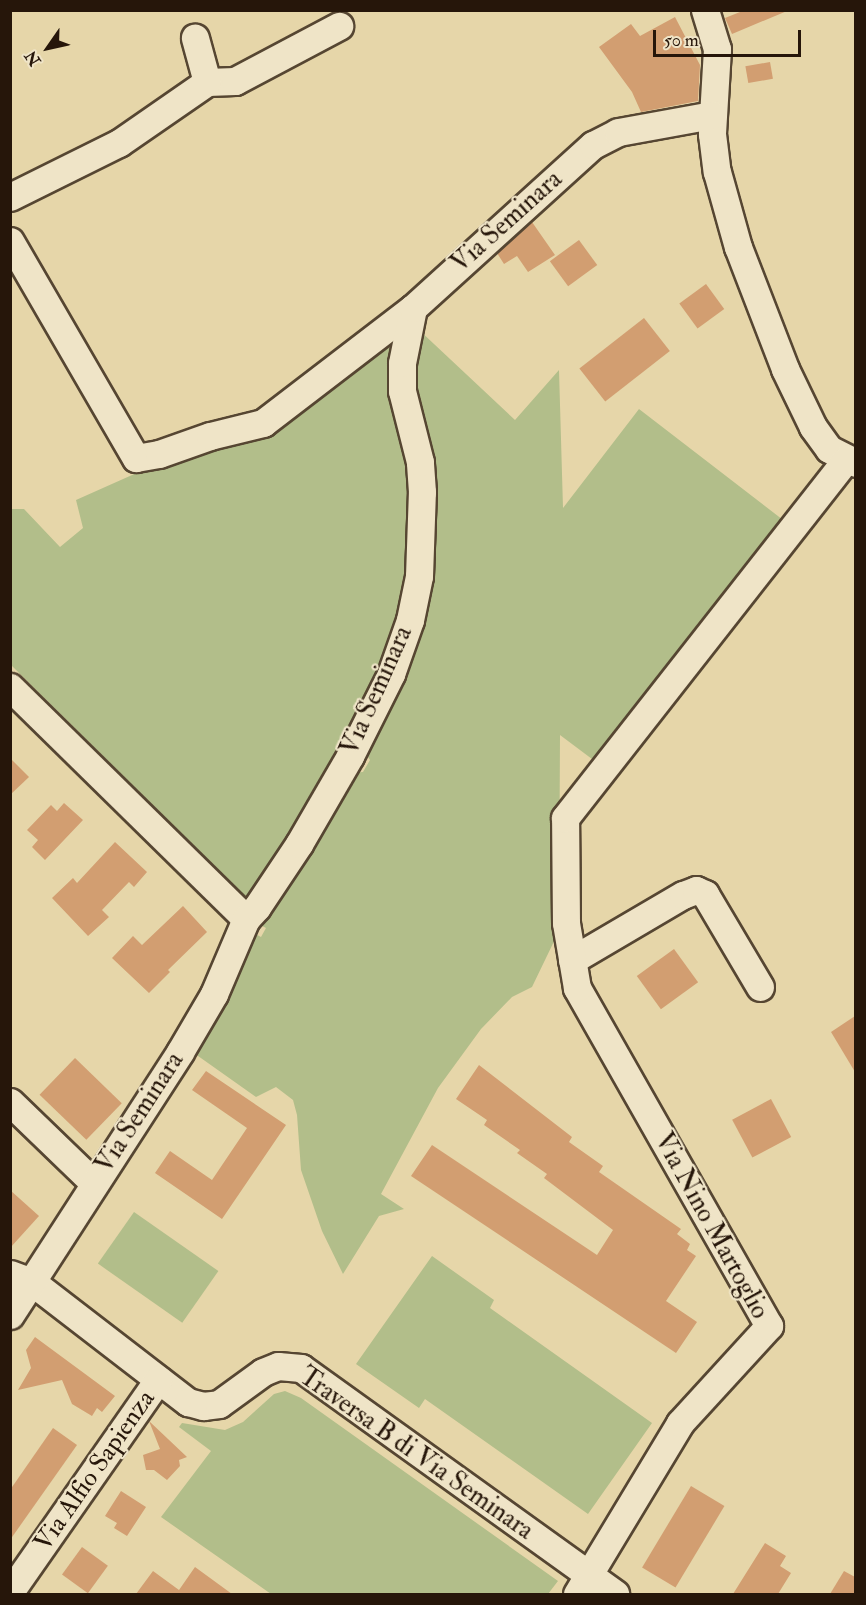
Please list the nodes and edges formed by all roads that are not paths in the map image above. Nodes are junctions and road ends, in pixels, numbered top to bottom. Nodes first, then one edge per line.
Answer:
1 (705, 10) edge
2 (339, 26) dead end
3 (195, 38) dead end
4 (207, 82) junction
5 (712, 115) junction
6 (10, 197) edge
7 (10, 242) edge
8 (413, 308) junction
9 (851, 461) edge
10 (10, 687) edge
11 (246, 919) junction
12 (572, 960) junction
13 (760, 987) dead end
14 (10, 1102) edge
15 (94, 1183) junction
16 (21, 1278) edge
17 (10, 1315) edge
18 (158, 1380) junction
19 (584, 1586) edge
20 (10, 1592) edge
21 (615, 1594) edge

1 - 5 street
2 - 4 street
3 - 4 street
4 - 6 street
5 - 8 street, Via Seminara
5 - 9 street
7 - 8 street
8 - 11 street, Via Seminara
9 - 12 street
10 - 11 street
11 - 15 street, Via Seminara
12 - 13 street
12 - 19 street, Via Nino Martoglio
14 - 15 street
15 - 16 street, Via Seminara
16 - 17 street, Via Seminara
16 - 18 street, Traversa B di Via Seminara
18 - 19 street, Traversa B di Via Seminara
18 - 20 street, Via Alfio Sapienza
19 - 21 street, Traversa B di Via Seminara

